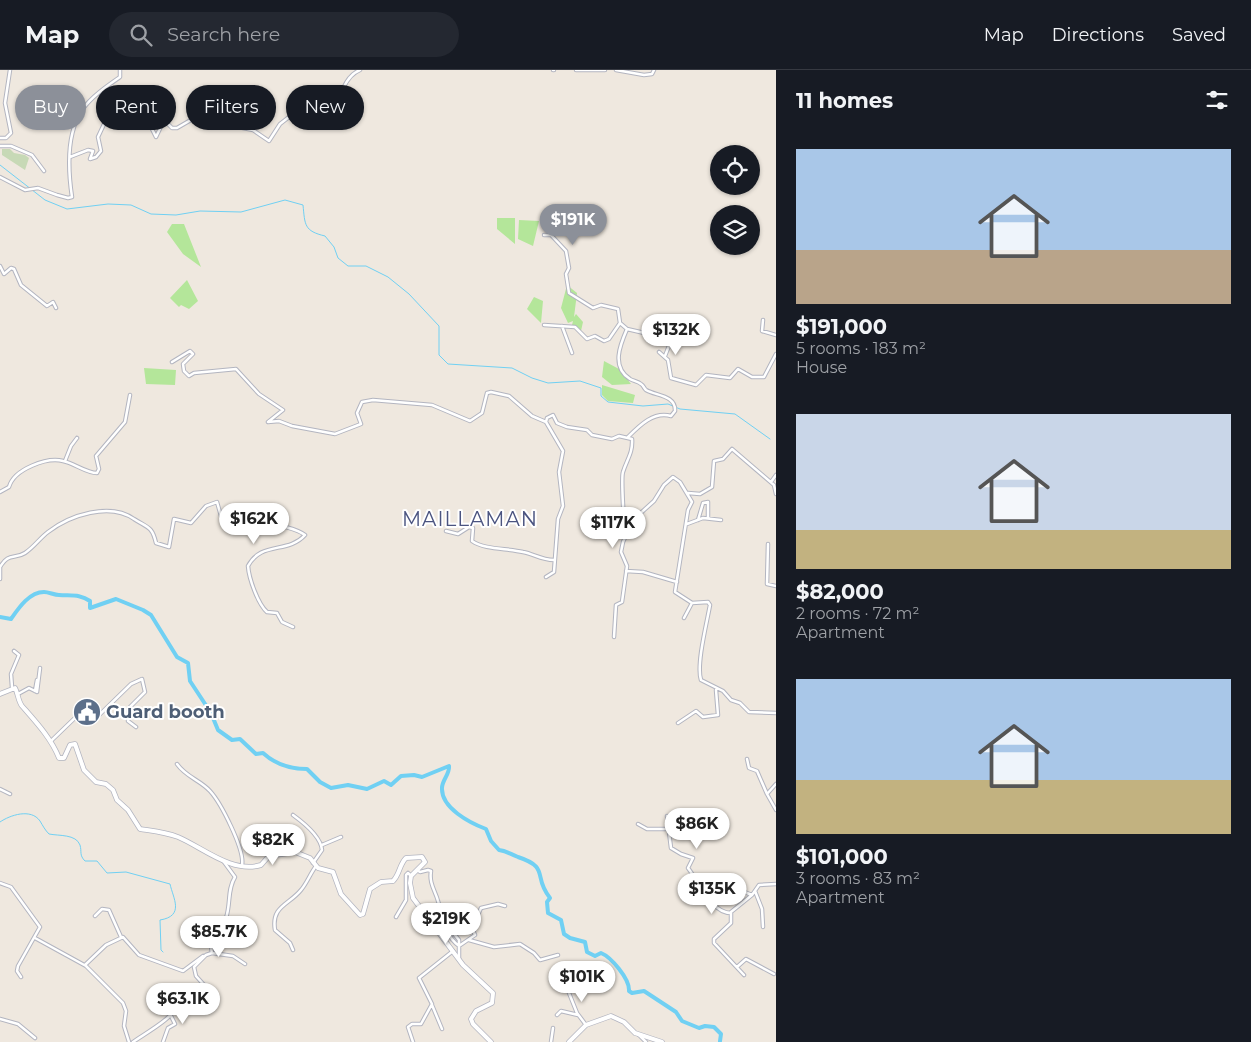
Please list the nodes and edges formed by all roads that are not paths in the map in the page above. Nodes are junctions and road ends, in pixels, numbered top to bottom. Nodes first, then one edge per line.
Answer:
1 (10, 70) edge
2 (120, 70) edge
3 (360, 70) edge
4 (576, 70) edge
5 (605, 70) edge
6 (616, 70) edge
7 (654, 70) edge
8 (0, 138) edge
9 (0, 146) edge
10 (70, 157) junction
11 (44, 171) dead end
12 (0, 177) edge
13 (544, 235) dead end
14 (0, 266) edge
15 (56, 308) dead end
16 (763, 320) dead end
17 (620, 323) junction
18 (544, 325) dead end
19 (562, 326) junction
20 (664, 326) dead end
21 (626, 329) junction
22 (666, 330) junction
23 (776, 335) edge
24 (659, 352) dead end
25 (572, 353) dead end
26 (776, 354) edge
27 (665, 356) junction
28 (172, 362) dead end
29 (130, 395) dead end
30 (546, 422) junction
31 (628, 437) junction
32 (77, 438) dead end
33 (65, 461) junction
34 (776, 475) edge
35 (771, 482) junction
36 (0, 492) edge
37 (688, 493) junction
38 (776, 494) edge
39 (708, 518) junction
40 (698, 520) junction
41 (721, 520) dead end
42 (687, 524) junction
43 (446, 531) dead end
44 (626, 537) junction
45 (768, 544) dead end
46 (554, 560) junction
47 (0, 567) edge
48 (626, 571) junction
49 (546, 577) dead end
50 (0, 579) edge
51 (677, 582) junction
52 (776, 586) edge
53 (692, 603) junction
54 (684, 618) dead end
55 (292, 627) dead end
56 (614, 637) dead end
57 (14, 651) dead end
58 (40, 668) dead end
59 (38, 678) dead end
60 (12, 687) junction
61 (716, 690) junction
62 (36, 691) junction
63 (0, 694) edge
64 (18, 694) junction
65 (776, 713) edge
66 (678, 723) dead end
67 (136, 727) dead end
68 (50, 742) junction
69 (747, 760) dead end
70 (177, 764) dead end
71 (776, 784) edge
72 (0, 789) edge
73 (10, 794) dead end
74 (767, 794) junction
75 (776, 810) edge
76 (293, 815) dead end
77 (667, 816) dead end
78 (638, 824) dead end
79 (668, 829) junction
80 (341, 837) dead end
81 (322, 845) junction
82 (224, 862) junction
83 (314, 864) junction
84 (242, 865) junction
85 (416, 869) junction
86 (411, 876) junction
87 (0, 883) edge
88 (776, 884) edge
89 (732, 887) dead end
90 (755, 890) junction
91 (752, 895) junction
92 (505, 906) dead end
93 (731, 913) junction
94 (95, 916) dead end
95 (396, 917) dead end
96 (763, 928) dead end
97 (455, 935) dead end
98 (121, 937) junction
99 (35, 938) junction
100 (468, 940) junction
101 (459, 946) junction
102 (293, 950) dead end
103 (453, 951) junction
104 (212, 953) junction
105 (206, 955) junction
106 (558, 955) dead end
107 (460, 960) junction
108 (245, 964) dead end
109 (85, 965) junction
110 (736, 967) junction
111 (774, 974) dead end
112 (744, 976) dead end
113 (21, 977) dead end
114 (567, 988) dead end
115 (432, 1004) junction
116 (557, 1015) dead end
117 (578, 1015) junction
118 (171, 1016) junction
119 (0, 1018) edge
120 (586, 1025) junction
121 (553, 1028) dead end
122 (442, 1029) dead end
123 (640, 1034) junction
124 (35, 1038) dead end
125 (129, 1042) edge
126 (134, 1042) edge
127 (163, 1042) edge
128 (413, 1042) edge
129 (491, 1042) edge
130 (551, 1042) edge
131 (569, 1042) edge
132 (646, 1042) edge
133 (662, 1042) edge

1 - 8 street
2 - 10 street
3 - 10 street
4 - 5 street
6 - 7 street
9 - 11 street
10 - 12 street
13 - 17 street
14 - 15 street
16 - 23 street
17 - 19 street
17 - 21 street
18 - 19 street
19 - 25 street
20 - 22 street
21 - 22 street
21 - 31 street
22 - 27 street
24 - 27 street
26 - 27 street
28 - 30 street
29 - 33 street
30 - 31 street
30 - 46 street
31 - 44 street
32 - 33 street
33 - 36 street
34 - 35 street
35 - 37 street
35 - 38 street
37 - 42 street
37 - 44 street
39 - 40 street
39 - 40 street
39 - 41 street
40 - 42 street
42 - 51 street
43 - 46 street
44 - 48 street
45 - 52 street
46 - 49 street
47 - 50 street
47 - 55 street
48 - 51 street
48 - 56 street
51 - 53 street
53 - 54 street
53 - 61 street
57 - 60 street
58 - 62 street
59 - 62 street
60 - 63 street
60 - 64 street
61 - 65 street
61 - 66 street
62 - 64 street
64 - 68 street
67 - 68 street
68 - 82 street
69 - 74 street
70 - 84 street
71 - 74 street
72 - 73 street
74 - 75 street
76 - 81 street
77 - 79 street
78 - 79 street
79 - 93 street
80 - 81 street
81 - 83 street
82 - 84 street
82 - 104 street
83 - 84 street
83 - 85 street
83 - 102 street
85 - 86 street
85 - 101 street
86 - 95 street
86 - 103 street
87 - 99 street
88 - 90 street
89 - 91 street
90 - 91 street
90 - 96 street
91 - 93 street
92 - 100 street
93 - 110 street
94 - 98 street
97 - 101 street
98 - 105 street
98 - 109 street
99 - 109 street
99 - 113 street
100 - 101 street
100 - 106 street
101 - 107 street
103 - 107 street
103 - 115 street
104 - 105 street
104 - 108 street
105 - 118 street
107 - 129 street
109 - 125 street
110 - 111 street
110 - 112 street
114 - 117 street
115 - 122 street
115 - 128 street
116 - 117 street
117 - 120 street
118 - 126 street
118 - 127 street
119 - 124 street
120 - 123 street
120 - 131 street
121 - 130 street
123 - 132 street
123 - 133 street

